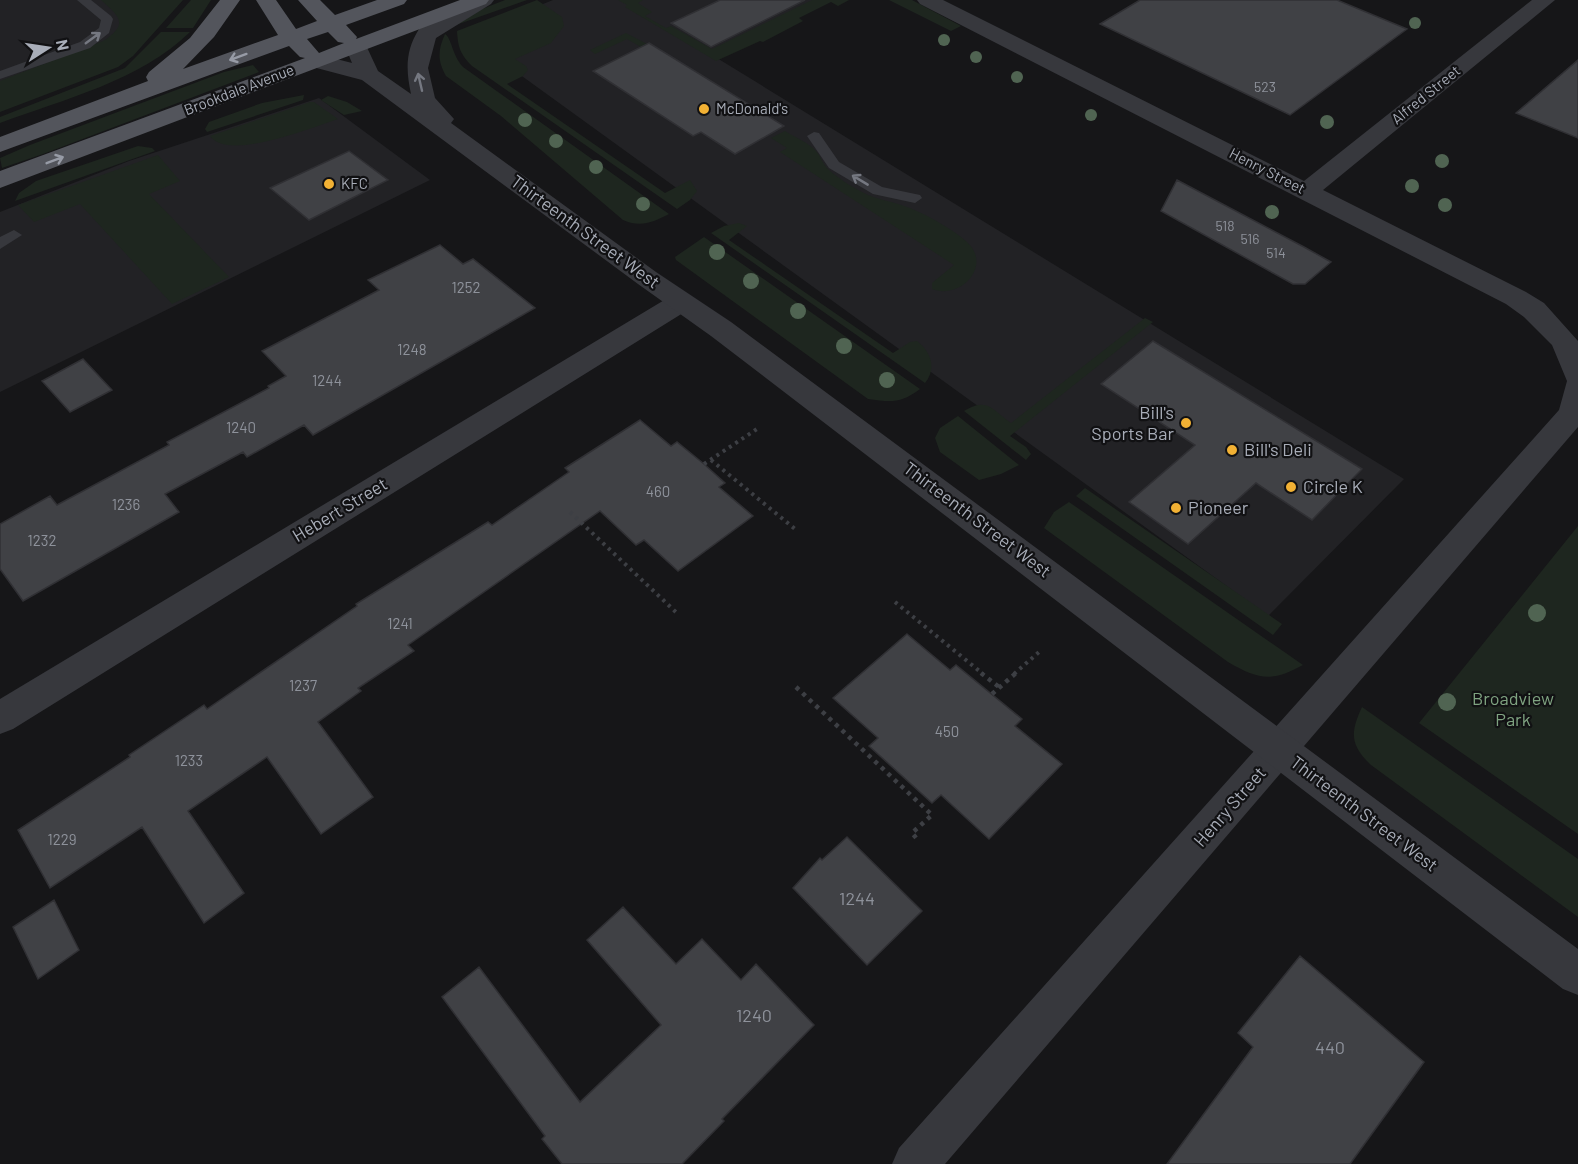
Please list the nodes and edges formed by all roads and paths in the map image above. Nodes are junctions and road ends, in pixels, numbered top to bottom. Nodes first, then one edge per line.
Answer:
1 (83, 0) edge
2 (230, 0) edge
3 (266, 0) edge
4 (308, 0) edge
5 (397, 0) edge
6 (478, 0) edge
7 (484, 0) edge
8 (927, 0) edge
9 (1545, 0) edge
10 (331, 24) junction
11 (292, 37) junction
12 (356, 46) junction
13 (317, 61) junction
14 (0, 75) edge
15 (370, 75) junction
16 (116, 100) junction
17 (813, 136) dead end
18 (0, 145) edge
19 (466, 145) junction
20 (0, 180) edge
21 (1307, 191) junction
22 (915, 198) dead end
23 (14, 235) dead end
24 (0, 244) edge
25 (681, 302) junction
26 (1578, 375) edge
27 (1578, 388) edge
28 (757, 429) dead end
29 (711, 460) junction
30 (704, 464) dead end
31 (570, 512) dead end
32 (795, 529) dead end
33 (895, 602) dead end
34 (679, 615) dead end
35 (1039, 651) dead end
36 (795, 687) dead end
37 (999, 687) junction
38 (992, 694) dead end
39 (0, 718) edge
40 (1279, 750) junction
41 (917, 839) dead end
42 (1578, 974) edge
43 (915, 1164) edge

14 -> 1 lane
2 - 16 main road
3 - 11 main road
4 - 10 main road
5 - 10 main road, Brookdale Avenue
6 - 12 main road, Brookdale Avenue
19 -> 7 street
8 - 21 street, Henry Street
9 - 21 street, Alfred Street
10 - 11 main road, Brookdale Avenue
10 - 12 main road
11 - 13 main road
11 -> 16 main road, Brookdale Avenue
12 - 13 main road, Brookdale Avenue
12 - 15 street, Thirteenth Street West
13 - 15 street, Thirteenth Street West
20 -> 13 main road, Brookdale Avenue
15 - 19 street, Thirteenth Street West
16 - 18 main road, Brookdale Avenue
22 -> 17 lane
19 - 25 street, Thirteenth Street West
21 - 26 street, Henry Street
23 - 24 lane
25 - 39 street, Hebert Street
25 - 40 street, Thirteenth Street West
27 - 40 street, Henry Street
28 - 29 path
29 - 30 path
29 - 32 path
31 - 34 path
33 - 37 path
35 - 37 path
36 - 41 path
37 - 38 path
40 - 42 street, Thirteenth Street West
40 - 43 street, Henry Street

